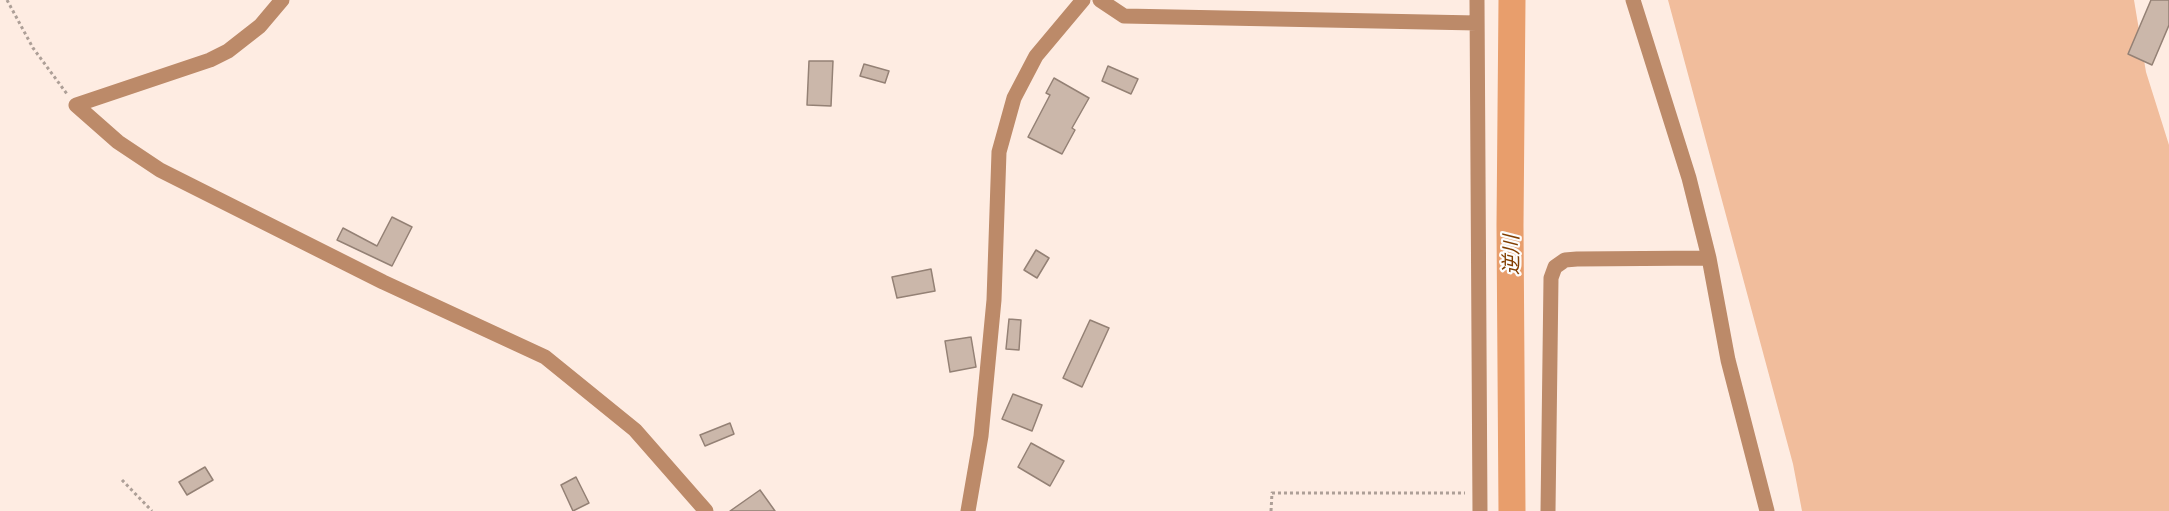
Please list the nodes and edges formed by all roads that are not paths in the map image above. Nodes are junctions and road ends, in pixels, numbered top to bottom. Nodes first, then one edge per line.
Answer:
1 (282, 0) edge
2 (1083, 0) edge
3 (1100, 0) edge
4 (1477, 0) edge
5 (1633, 0) edge
6 (1477, 23) junction
7 (1708, 258) junction
8 (705, 511) edge
9 (968, 511) edge
10 (1480, 511) edge
11 (1548, 511) edge
12 (1767, 511) edge

1 - 8 street
2 - 9 street
3 - 6 street
4 - 6 street
5 - 7 street
6 - 10 street
7 - 11 street
7 - 12 street

